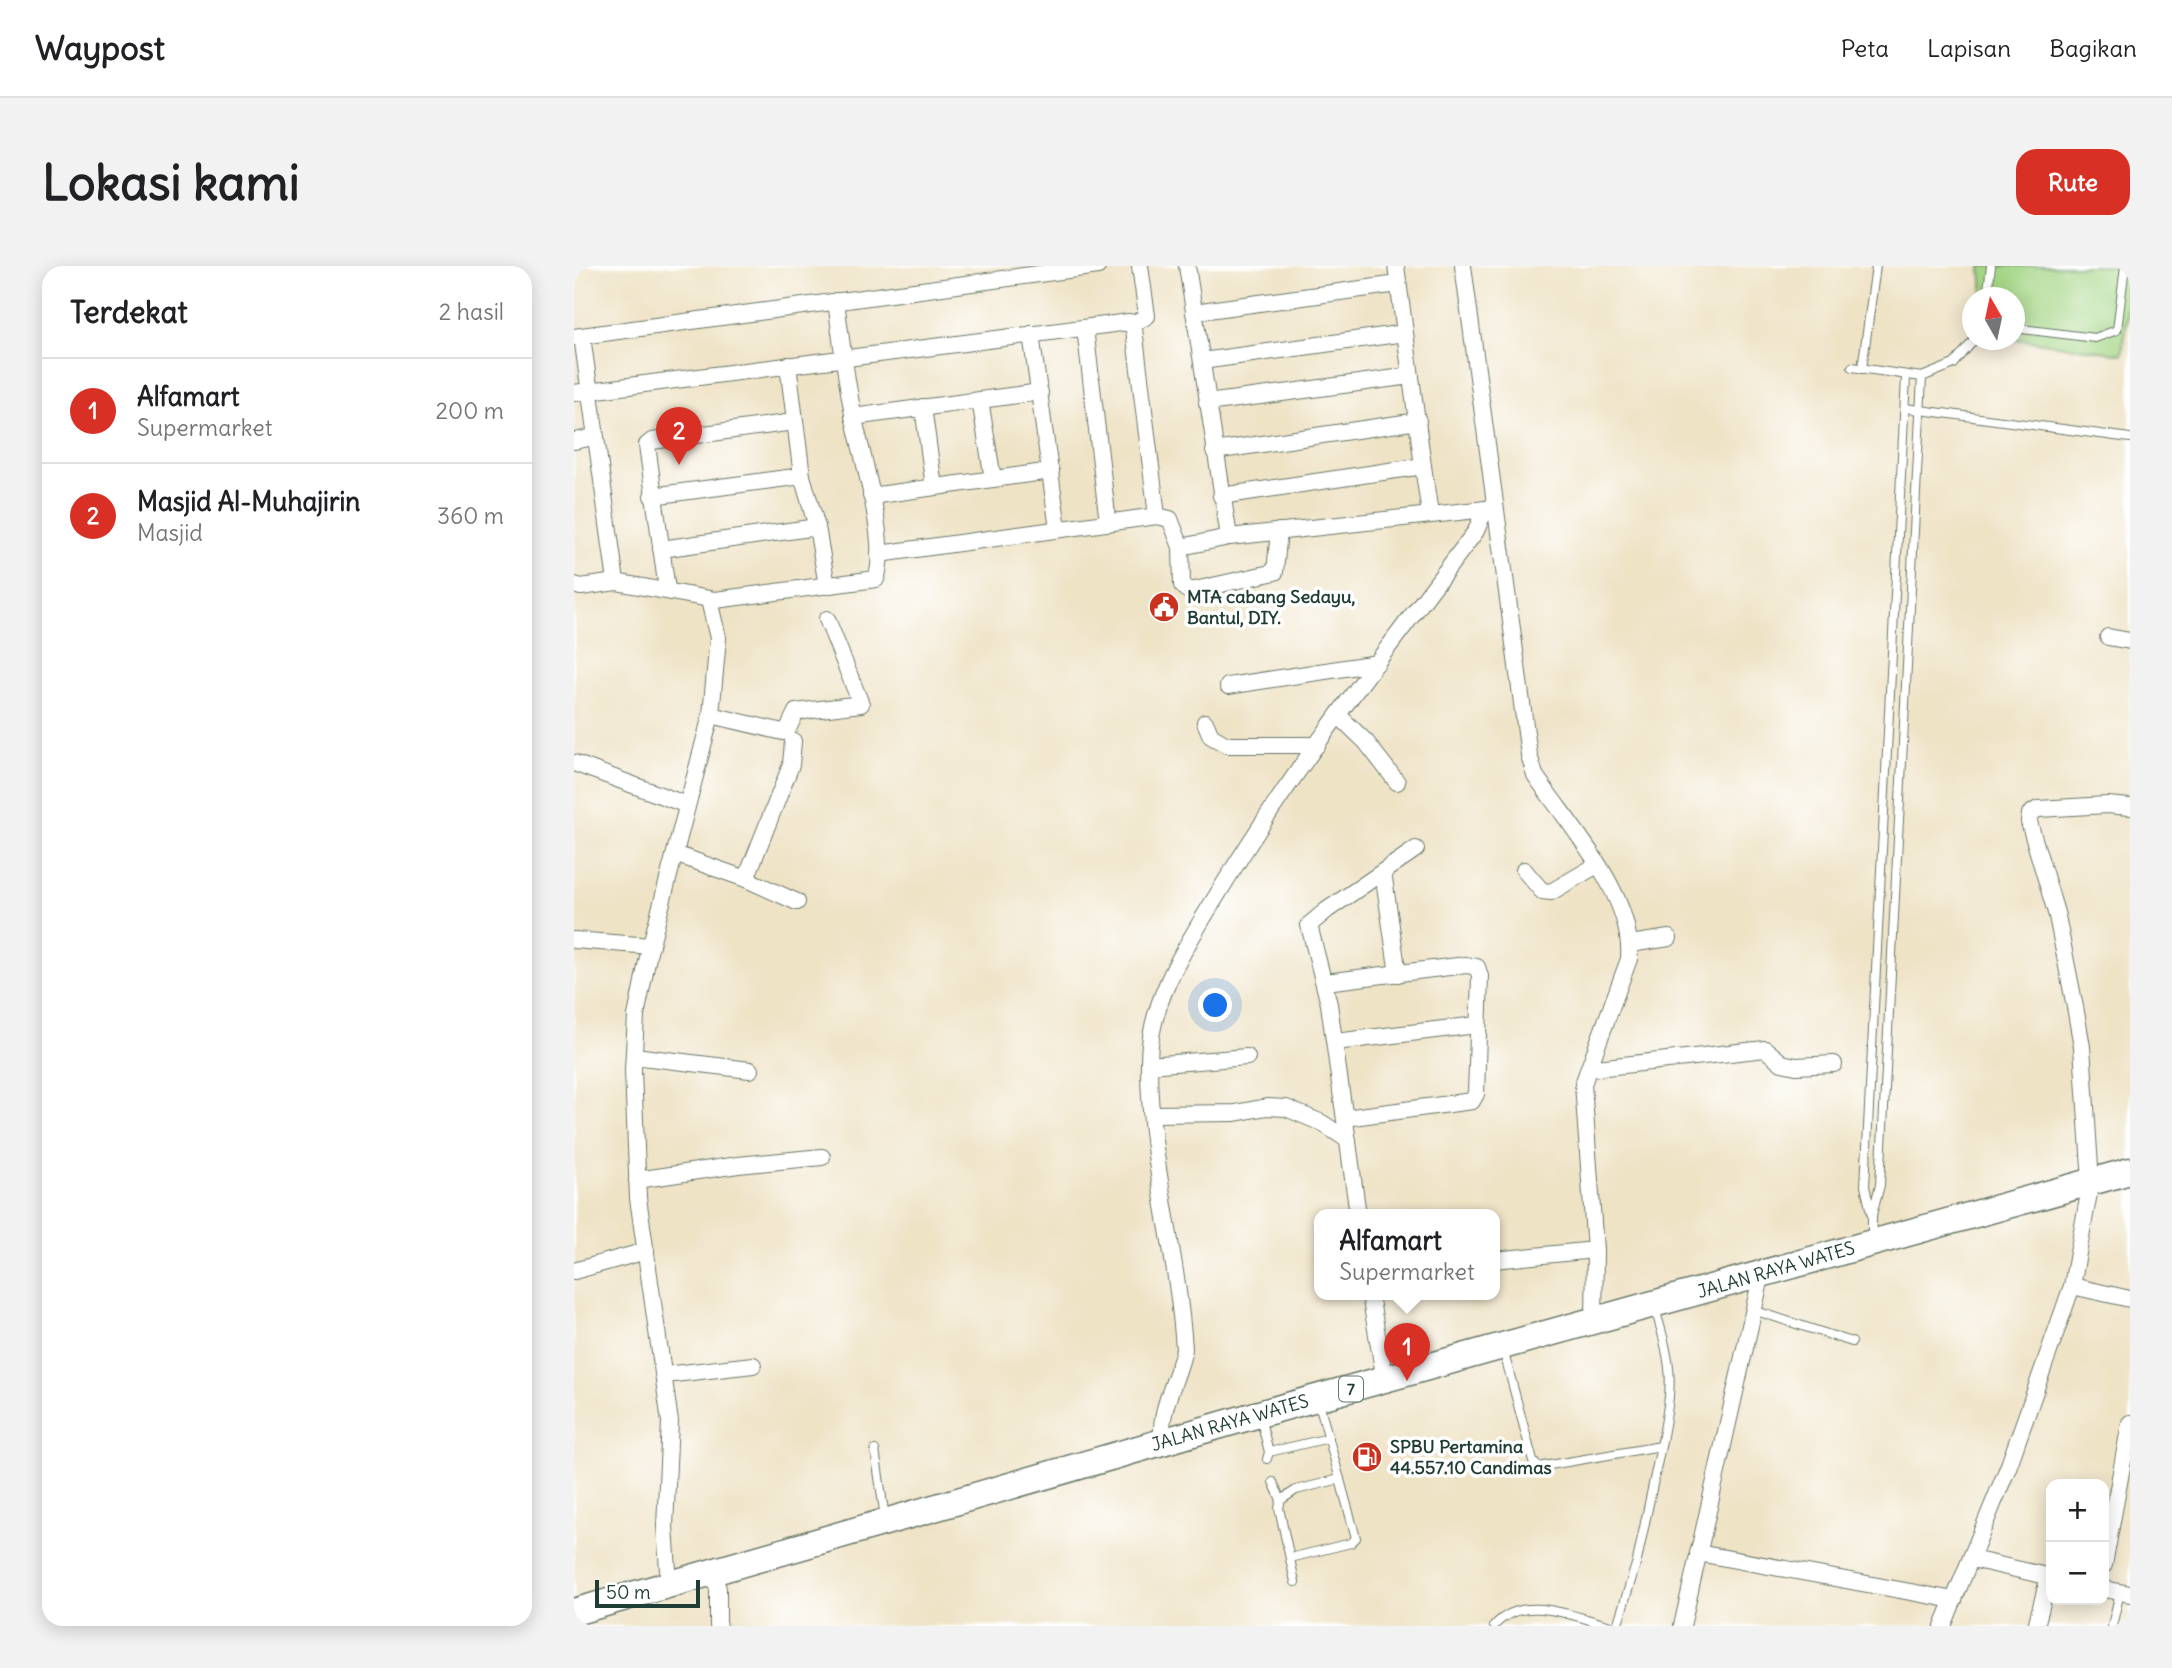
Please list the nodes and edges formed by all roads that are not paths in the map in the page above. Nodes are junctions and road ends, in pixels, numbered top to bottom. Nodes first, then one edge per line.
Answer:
1 (1098, 266) edge
2 (1140, 266) edge
3 (1187, 266) edge
4 (1396, 266) edge
5 (1463, 266) edge
6 (1876, 266) edge
7 (1991, 266) edge
8 (2125, 266) edge
9 (1398, 284) junction
10 (1988, 287) edge
11 (836, 301) junction
12 (1194, 312) junction
13 (1133, 324) junction
14 (1085, 328) junction
15 (2025, 329) edge
16 (1405, 333) junction
17 (1031, 334) junction
18 (578, 337) edge
19 (1966, 350) edge
20 (844, 358) junction
21 (1202, 361) junction
22 (788, 365) junction
23 (1852, 368) dead end
24 (1862, 369) junction
25 (1412, 376) junction
26 (1906, 377) junction
27 (1922, 377) junction
28 (582, 392) edge
29 (1040, 392) junction
30 (980, 400) junction
31 (1207, 403) junction
32 (923, 407) junction
33 (1905, 408) junction
34 (1920, 409) junction
35 (853, 417) junction
36 (793, 422) junction
37 (1418, 422) junction
38 (594, 438) junction
39 (2130, 438) edge
40 (574, 441) edge
41 (1214, 451) junction
42 (1423, 466) junction
43 (1051, 471) junction
44 (802, 476) junction
45 (993, 479) junction
46 (934, 488) junction
47 (652, 496) junction
48 (871, 496) junction
49 (1222, 496) junction
50 (1490, 508) junction
51 (1430, 514) junction
52 (1157, 516) junction
53 (1108, 523) junction
54 (817, 527) junction
55 (1058, 529) junction
56 (1279, 531) junction
57 (1229, 537) junction
58 (1181, 547) junction
59 (661, 550) junction
60 (879, 554) junction
61 (616, 582) junction
62 (574, 585) edge
63 (827, 586) junction
64 (667, 590) junction
65 (709, 600) junction
66 (827, 619) dead end
67 (2108, 637) dead end
68 (2130, 640) edge
69 (1377, 663) junction
70 (1228, 686) dead end
71 (712, 715) junction
72 (1338, 715) junction
73 (1205, 722) dead end
74 (793, 741) dead end
75 (1317, 745) junction
76 (574, 763) edge
77 (1397, 782) dead end
78 (687, 805) junction
79 (2130, 807) edge
80 (1416, 849) dead end
81 (675, 854) junction
82 (1597, 865) junction
83 (1524, 870) dead end
84 (1383, 872) junction
85 (746, 879) junction
86 (797, 902) dead end
87 (1669, 938) dead end
88 (574, 940) edge
89 (1630, 944) junction
90 (651, 946) junction
91 (1398, 974) junction
92 (1325, 982) junction
93 (1477, 1025) junction
94 (1335, 1042) junction
95 (634, 1056) junction
96 (1247, 1057) dead end
97 (1834, 1064) dead end
98 (1149, 1065) junction
99 (1588, 1069) junction
100 (750, 1070) dead end
101 (1153, 1114) junction
102 (1345, 1118) junction
103 (1348, 1140) junction
104 (822, 1157) dead end
105 (2130, 1171) edge
106 (638, 1180) junction
107 (2091, 1182) junction
108 (1357, 1209) edge
109 (1872, 1216) junction
110 (1872, 1242) junction
111 (1595, 1250) junction
112 (646, 1251) junction
113 (1500, 1259) edge
114 (574, 1272) edge
115 (1762, 1273) junction
116 (2072, 1286) junction
117 (2130, 1298) edge
118 (1371, 1300) edge
119 (1654, 1305) junction
120 (1753, 1310) junction
121 (1594, 1322) junction
122 (1852, 1342) dead end
123 (1503, 1348) junction
124 (753, 1365) dead end
125 (665, 1375) junction
126 (1385, 1380) junction
127 (1318, 1398) junction
128 (1259, 1414) junction
129 (2130, 1423) edge
130 (1329, 1438) junction
131 (1163, 1442) junction
132 (1661, 1446) junction
133 (875, 1450) dead end
134 (1340, 1479) junction
135 (1273, 1482) dead end
136 (1281, 1500) junction
137 (886, 1521) junction
138 (2108, 1542) edge
139 (1698, 1553) junction
140 (1290, 1558) junction
141 (1972, 1559) junction
142 (713, 1572) junction
143 (2046, 1575) edge
144 (1295, 1582) dead end
145 (669, 1585) junction
146 (2046, 1590) edge
147 (2118, 1591) edge
148 (1954, 1600) junction
149 (574, 1612) edge
150 (718, 1626) edge
151 (1494, 1626) edge
152 (1611, 1626) edge
153 (1617, 1626) edge
154 (1682, 1626) edge
155 (1943, 1626) edge
156 (2036, 1626) edge
157 (2112, 1626) edge

1 - 11 street
2 - 13 street
3 - 12 street
4 - 9 street
5 - 50 street
6 - 24 lane
7 - 10 lane
8 - 15 lane
9 - 12 street
9 - 16 street
11 - 18 street
11 - 20 street
12 - 21 street
13 - 14 street
13 - 52 street
14 - 17 street
14 - 53 street
16 - 21 street
16 - 25 street
17 - 20 street
17 - 29 street
18 - 28 street
19 - 27 lane
20 - 22 street
20 - 35 street
21 - 31 street
22 - 28 street
22 - 36 street
23 - 24 lane
24 - 26 lane
25 - 31 street
25 - 37 street
26 - 27 lane
26 - 33 lane
27 - 34 lane
28 - 38 street
29 - 30 street
29 - 43 street
30 - 32 street
30 - 45 street
31 - 41 street
32 - 35 street
32 - 46 street
33 - 34 lane
33 - 109 lane
34 - 39 lane
34 - 109 lane
35 - 48 street
36 - 44 street
36 - 47 street
37 - 41 street
37 - 42 street
38 - 40 street
38 - 61 street
41 - 49 street
42 - 49 street
42 - 51 street
43 - 45 street
43 - 55 street
44 - 47 street
44 - 54 street
45 - 46 street
46 - 48 street
47 - 59 street
48 - 60 street
49 - 57 street
50 - 51 street
50 - 69 street
50 - 82 street
51 - 56 street
52 - 53 street
52 - 58 street
53 - 55 street
54 - 59 street
54 - 63 street
55 - 60 street
56 - 57 street
56 - 58 street
57 - 58 street
59 - 64 street
60 - 63 street
61 - 62 street
61 - 64 street
63 - 65 street
64 - 65 street
65 - 71 street
66 - 71 street
67 - 68 street
69 - 70 street
69 - 72 street
71 - 78 street
72 - 75 street
72 - 77 street
73 - 75 street
74 - 85 street
75 - 98 street
76 - 78 street
78 - 81 street
79 - 107 street
80 - 84 street
81 - 85 street
81 - 90 street
82 - 83 street
82 - 89 street
84 - 91 street
84 - 92 street
85 - 86 street
87 - 89 street
88 - 90 street
89 - 99 street
90 - 95 street
91 - 92 street
91 - 93 street
92 - 94 street
93 - 94 street
93 - 102 street
94 - 102 street
95 - 100 street
95 - 106 street
96 - 98 street
97 - 99 street
98 - 101 street
99 - 111 street
101 - 103 street
101 - 131 street
102 - 103 street
103 - 108 street
104 - 106 street
105 - 107 highway, JALAN RAYA WATES / 7
106 - 112 street
107 - 110 highway, JALAN RAYA WATES / 7
107 - 116 street
109 - 110 lane
110 - 115 highway, JALAN RAYA WATES / 7
111 - 113 street
111 - 121 street
112 - 114 street
112 - 125 street
115 - 119 highway, JALAN RAYA WATES / 7
115 - 120 street
116 - 117 street
116 - 141 street
118 - 126 street
119 - 121 highway, JALAN RAYA WATES / 7
119 - 132 lane
120 - 122 lane
120 - 139 street
121 - 123 highway, JALAN RAYA WATES / 7
123 - 126 highway, JALAN RAYA WATES / 7
123 - 132 lane
124 - 125 street
125 - 145 street
126 - 127 highway, JALAN RAYA WATES / 7
127 - 128 highway, JALAN RAYA WATES / 7
127 - 130 lane
128 - 130 lane
128 - 131 highway, JALAN RAYA WATES / 7
129 - 138 street
130 - 134 lane
131 - 137 highway, JALAN RAYA WATES / 7
132 - 153 lane
133 - 137 lane
134 - 136 lane
134 - 140 lane
135 - 136 lane
136 - 140 lane
137 - 142 highway, JALAN RAYA WATES / 7
139 - 148 street
139 - 154 street
140 - 144 lane
141 - 143 street
141 - 148 street
142 - 145 highway, JALAN RAYA WATES / 7
142 - 150 street
145 - 149 highway, JALAN RAYA WATES / 7
146 - 156 street
147 - 157 lane
148 - 155 street
151 - 152 lane

